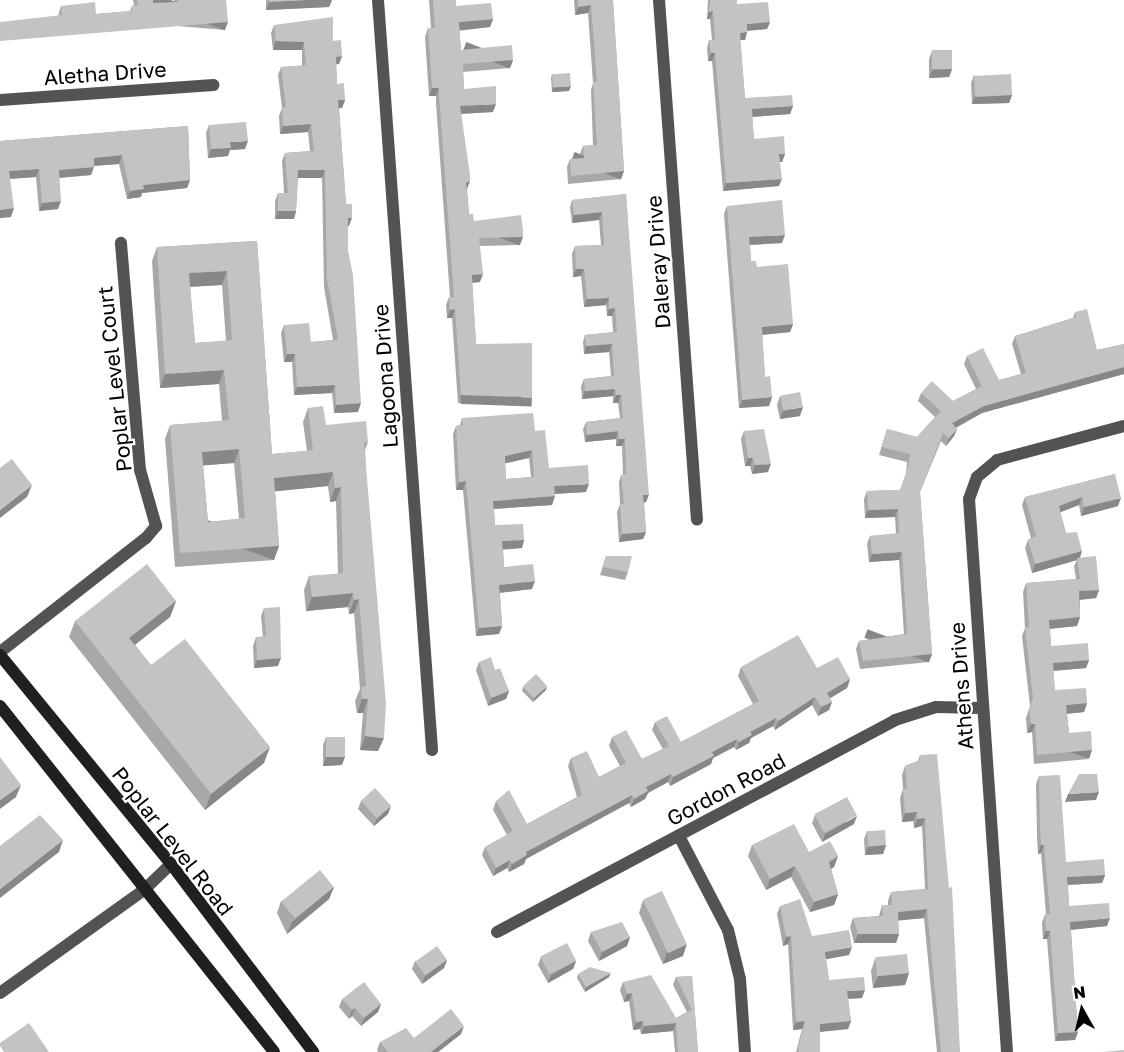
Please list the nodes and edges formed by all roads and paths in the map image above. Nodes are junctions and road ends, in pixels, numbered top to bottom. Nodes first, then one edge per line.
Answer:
1 (378, 0) edge
2 (659, 0) edge
3 (213, 85) dead end
4 (0, 100) edge
5 (121, 243) dead end
6 (1124, 426) edge
7 (697, 520) dead end
8 (0, 654) edge
9 (0, 706) edge
10 (981, 708) junction
11 (432, 750) dead end
12 (679, 836) junction
13 (171, 864) junction
14 (145, 889) junction
15 (497, 932) dead end
16 (0, 993) edge
17 (274, 1052) edge
18 (313, 1052) edge
19 (745, 1052) edge
20 (1007, 1052) edge

1 - 11 street, Lagoona Drive
2 - 7 street, Daleray Drive
3 - 4 street, Aletha Drive
5 - 8 street, Poplar Level Court
6 - 10 street, Athens Drive
8 - 13 main road, Poplar Level Road
9 - 14 main road
10 - 12 street, Gordon Road
10 - 20 street, Athens Drive
12 - 15 street, Gordon Road
12 - 19 street
13 - 14 street
13 - 18 main road, Poplar Level Road
14 - 16 street
14 - 17 main road

